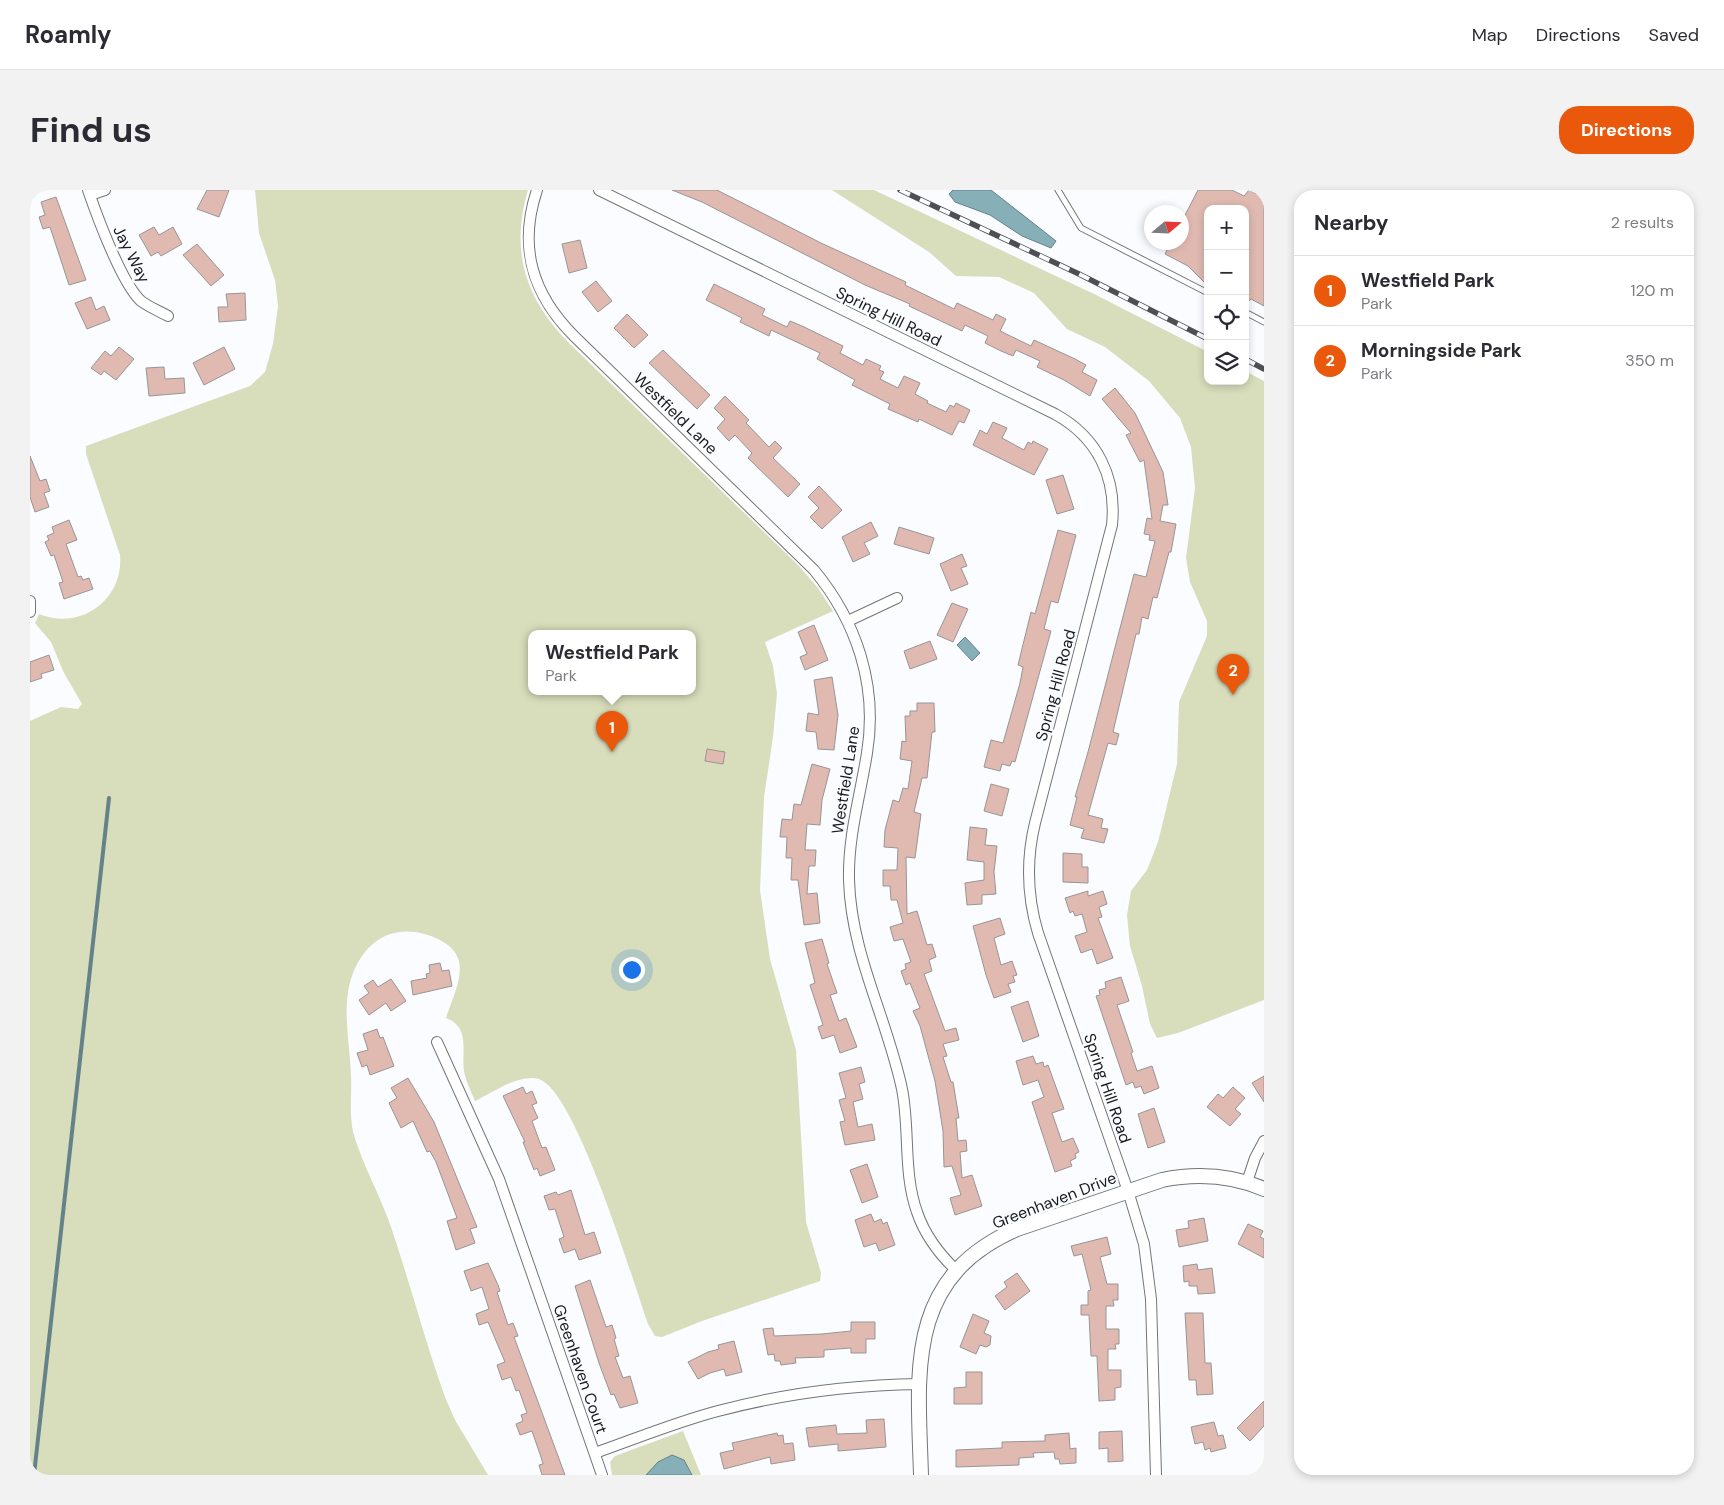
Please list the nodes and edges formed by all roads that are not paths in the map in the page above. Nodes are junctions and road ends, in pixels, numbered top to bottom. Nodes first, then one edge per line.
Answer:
1 (105, 190) edge
2 (537, 190) edge
3 (599, 190) edge
4 (1058, 190) edge
5 (89, 193) edge
6 (1204, 291) edge
7 (1249, 314) edge
8 (168, 316) dead end
9 (1264, 322) edge
10 (897, 598) dead end
11 (30, 602) edge
12 (30, 612) edge
13 (848, 621) junction
14 (438, 1042) dead end
15 (1264, 1141) edge
16 (1247, 1182) junction
17 (1264, 1189) edge
18 (1128, 1191) junction
19 (957, 1271) junction
20 (919, 1384) junction
21 (595, 1454) junction
22 (602, 1475) edge
23 (921, 1475) edge
24 (1156, 1475) edge

1 - 5 street
2 - 13 street, Westfield Lane
3 - 18 street, Spring Hill Road
4 - 6 lane
5 - 8 street, Jay Way
7 - 9 lane
10 - 13 street
11 - 12 street
13 - 19 street, Westfield Lane
14 - 21 street, Greenhaven Court
15 - 16 street
16 - 17 street, Greenhaven Drive
16 - 18 street, Greenhaven Drive
18 - 19 street, Greenhaven Drive
18 - 24 street, Spring Hill Road
19 - 20 street, Greenhaven Drive
20 - 21 street, Greenhaven Court
20 - 23 street, Greenhaven Drive
21 - 22 street

